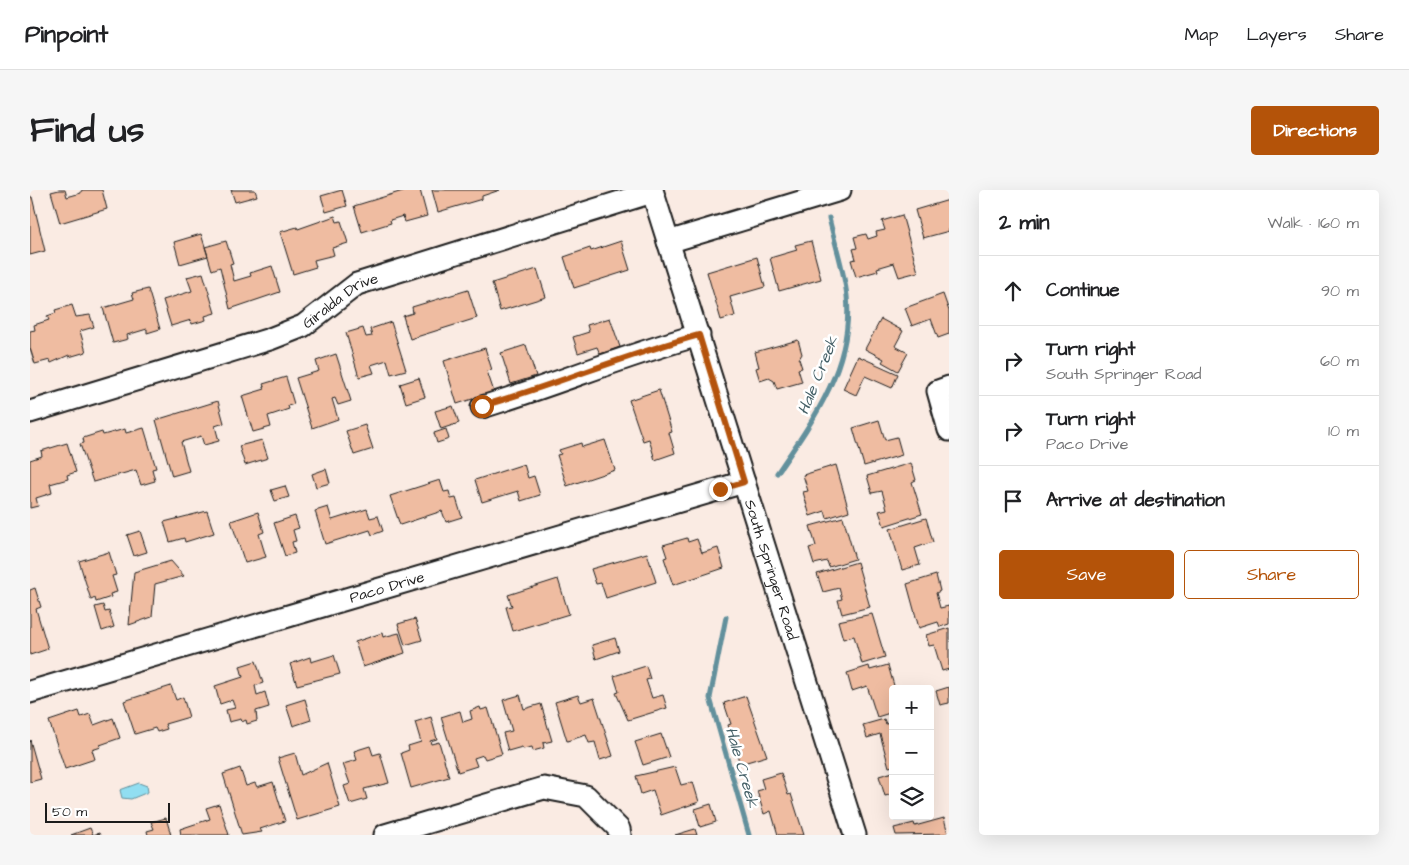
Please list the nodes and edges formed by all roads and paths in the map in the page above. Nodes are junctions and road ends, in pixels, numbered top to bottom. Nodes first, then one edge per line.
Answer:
1 (840, 190) edge
2 (652, 191) edge
3 (668, 242) junction
4 (699, 335) junction
5 (943, 389) edge
6 (482, 406) dead end
7 (30, 412) edge
8 (949, 430) edge
9 (744, 482) junction
10 (30, 692) edge
11 (385, 835) edge
12 (620, 835) edge
13 (855, 835) edge

1 - 3 street
2 - 3 street, South Springer Road
2 - 7 street, Giralda Drive
3 - 4 street, South Springer Road
4 - 6 street
4 - 9 street, South Springer Road
5 - 8 street
9 - 10 street, Paco Drive
9 - 13 street, South Springer Road
11 - 12 street

